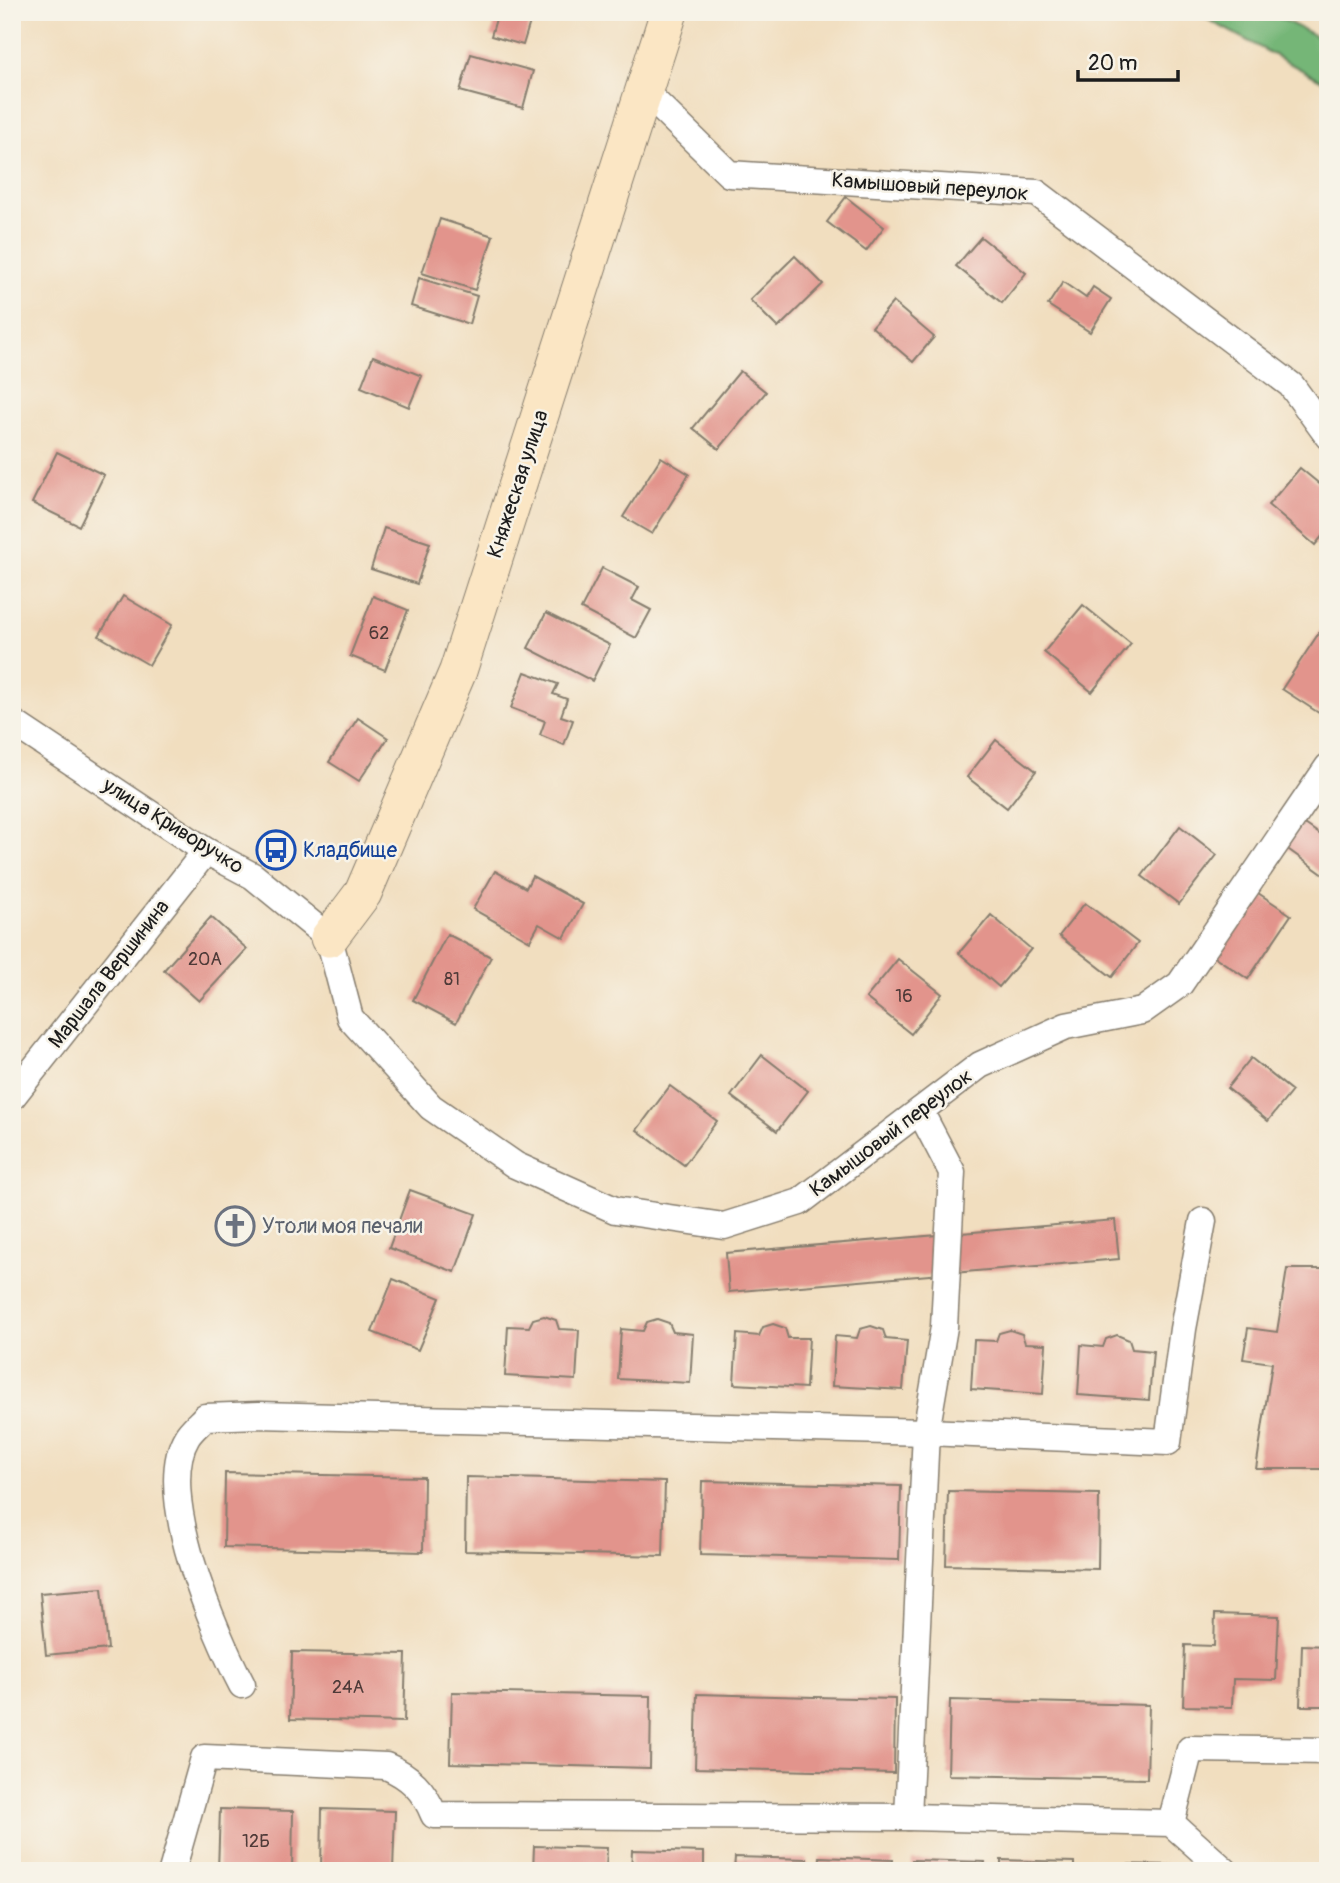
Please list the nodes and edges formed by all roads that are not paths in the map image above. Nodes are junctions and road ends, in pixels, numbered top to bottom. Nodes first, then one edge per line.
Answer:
1 (670, 12) edge
2 (644, 91) junction
3 (1328, 436) edge
4 (12, 722) edge
5 (1328, 767) edge
6 (206, 851) junction
7 (329, 938) junction
8 (12, 1097) edge
9 (920, 1111) junction
10 (1203, 1221) dead end
11 (926, 1432) junction
12 (242, 1685) dead end
13 (1328, 1751) edge
14 (908, 1817) junction
15 (1171, 1823) junction
16 (172, 1871) edge
17 (1225, 1871) edge

1 - 2 street, Княжеская улица
2 - 3 street, Камышовый переулок
2 - 7 street, Княжеская улица
4 - 6 street, улица Криворучко
5 - 9 street, Камышовый переулок
6 - 7 street, улица Криворучко
6 - 8 street, Маршала Вершинина
7 - 9 street, Камышовый переулок
9 - 11 street
10 - 11 street
11 - 12 street
11 - 14 street
13 - 15 street
14 - 15 street
14 - 16 street
15 - 17 street

